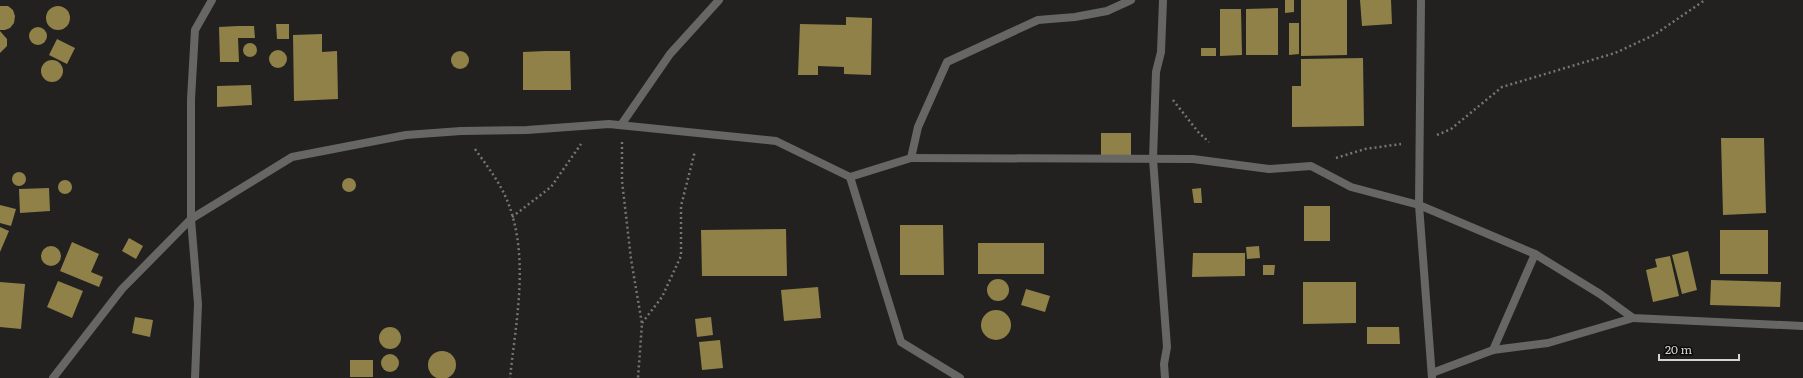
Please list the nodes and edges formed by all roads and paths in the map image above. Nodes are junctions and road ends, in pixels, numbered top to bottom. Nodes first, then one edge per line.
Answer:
1 (212, 0) edge
2 (719, 0) edge
3 (1131, 0) edge
4 (1163, 0) edge
5 (1421, 0) edge
6 (1705, 0) edge
7 (1156, 72) junction
8 (621, 125) junction
9 (594, 126) junction
10 (461, 131) junction
11 (699, 133) junction
12 (1418, 142) junction
13 (1210, 144) dead end
14 (911, 158) junction
15 (1153, 159) junction
16 (1311, 166) junction
17 (850, 177) junction
18 (1419, 205) junction
19 (512, 216) junction
20 (191, 219) junction
21 (1535, 254) junction
22 (1633, 318) junction
23 (642, 324) junction
24 (1803, 326) edge
25 (1493, 350) junction
26 (1432, 376) edge
27 (53, 378) edge
28 (195, 378) edge
29 (510, 378) edge
30 (638, 378) edge
31 (960, 378) edge
32 (1165, 378) edge

1 - 20 street
2 - 8 street
3 - 14 street
4 - 7 street
5 - 12 street
6 - 12 path
7 - 13 path
7 - 15 street
8 - 9 street
8 - 11 street
8 - 23 path
9 - 10 street
9 - 19 path
10 - 19 path
10 - 20 street
11 - 17 street
11 - 23 path
12 - 16 path
12 - 18 street
14 - 15 street
14 - 17 street
15 - 16 street
15 - 32 street
16 - 18 street
17 - 31 street
18 - 21 street
18 - 26 street
19 - 29 path
20 - 27 street
20 - 28 street
21 - 22 street
21 - 25 street
22 - 24 street
22 - 25 street
23 - 30 path
25 - 26 street

